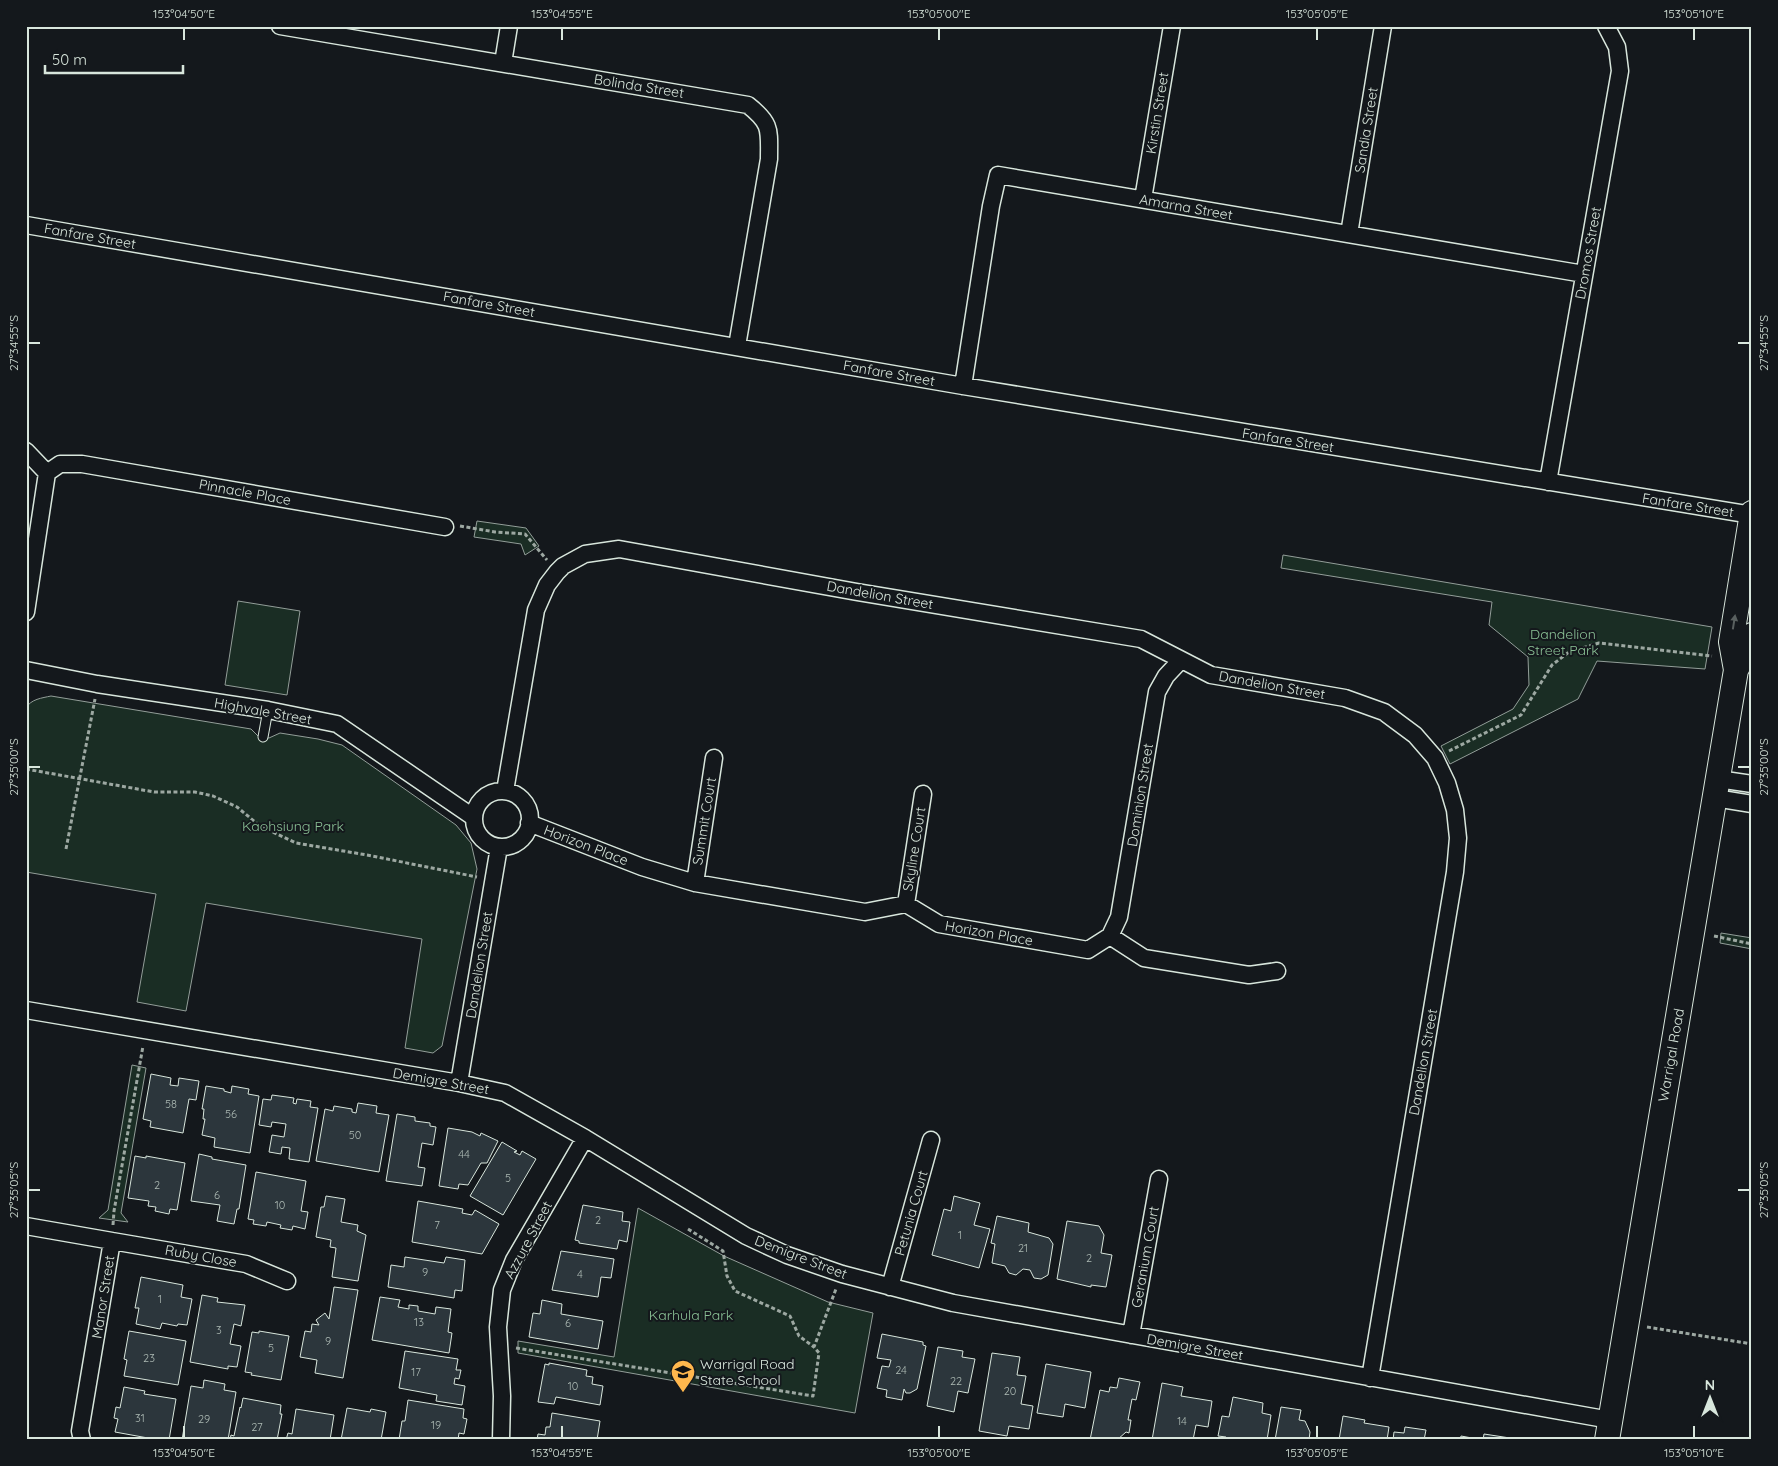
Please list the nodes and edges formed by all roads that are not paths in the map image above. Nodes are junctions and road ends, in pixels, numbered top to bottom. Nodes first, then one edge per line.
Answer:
1 (280, 26) edge
2 (509, 26) edge
3 (1172, 26) edge
4 (1383, 26) edge
5 (1606, 26) edge
6 (504, 63) junction
7 (1143, 199) junction
8 (26, 225) edge
9 (1348, 234) junction
10 (1584, 274) junction
11 (737, 346) junction
12 (963, 386) junction
13 (26, 451) edge
14 (46, 473) junction
15 (1548, 482) junction
16 (1751, 514) edge
17 (445, 527) road end
18 (26, 612) edge
19 (1752, 635) edge
20 (1181, 660) junction
21 (26, 669) edge
22 (1736, 670) junction
23 (268, 710) junction
24 (264, 737) dead end
25 (714, 758) dead end
26 (1752, 784) edge
27 (1716, 788) junction
28 (505, 791) junction
29 (923, 794) dead end
30 (1752, 804) edge
31 (473, 817) junction
32 (529, 823) junction
33 (499, 847) junction
34 (695, 883) junction
35 (906, 904) junction
36 (1110, 936) junction
37 (1276, 971) dead end
38 (26, 1010) edge
39 (459, 1083) junction
40 (585, 1138) junction
41 (931, 1140) dead end
42 (1158, 1178) dead end
43 (26, 1226) edge
44 (112, 1241) junction
45 (287, 1281) dead end
46 (890, 1287) junction
47 (1131, 1335) junction
48 (1370, 1378) junction
49 (1608, 1430) edge
50 (82, 1440) edge
51 (501, 1440) edge

1 - 6 street, Bolinda Street
2 - 6 street
3 - 7 street, Kirstin Street
4 - 9 street, Sandia Street
5 - 10 street, Dromos Street
6 - 11 street, Bolinda Street
7 - 9 street, Amarna Street
7 - 12 street, Amarna Street
8 - 11 street, Fanfare Street
9 - 10 street, Amarna Street
10 - 15 street, Dromos Street
11 - 12 street, Fanfare Street
12 - 15 street, Fanfare Street
13 - 14 street
14 - 17 street, Pinnacle Place
14 - 18 street
15 - 16 street, Fanfare Street
22 -> 16 main road, Warrigal Road
19 - 22 main road, Warrigal Road
20 - 28 street, Dandelion Street
20 - 36 street, Dominion Street
20 - 48 street, Dandelion Street
21 - 23 street, Highvale Street
22 - 27 main road, Warrigal Road
23 - 24 lane
23 - 31 street, Highvale Street
25 - 34 street, Summit Court
26 - 27 street
27 - 30 street
27 - 49 main road, Warrigal Road
28 - 31 street
28 - 32 street
29 - 35 street, Skyline Court
31 - 33 street
32 - 33 street
32 - 34 street, Horizon Place
33 - 39 street, Dandelion Street
34 - 35 street, Horizon Place
35 - 36 street, Horizon Place
36 - 37 street
38 - 39 street, Demigre Street
39 - 40 street, Demigre Street
40 - 46 street, Demigre Street
40 - 51 street, Azzure Street
41 - 46 street, Petunia Court
42 - 47 street, Geranium Court
43 - 44 street, Manor Street
44 - 45 street, Ruby Close
44 - 50 street, Manor Street
46 - 47 street, Demigre Street
47 - 48 street, Demigre Street
48 - 49 street, Demigre Street

